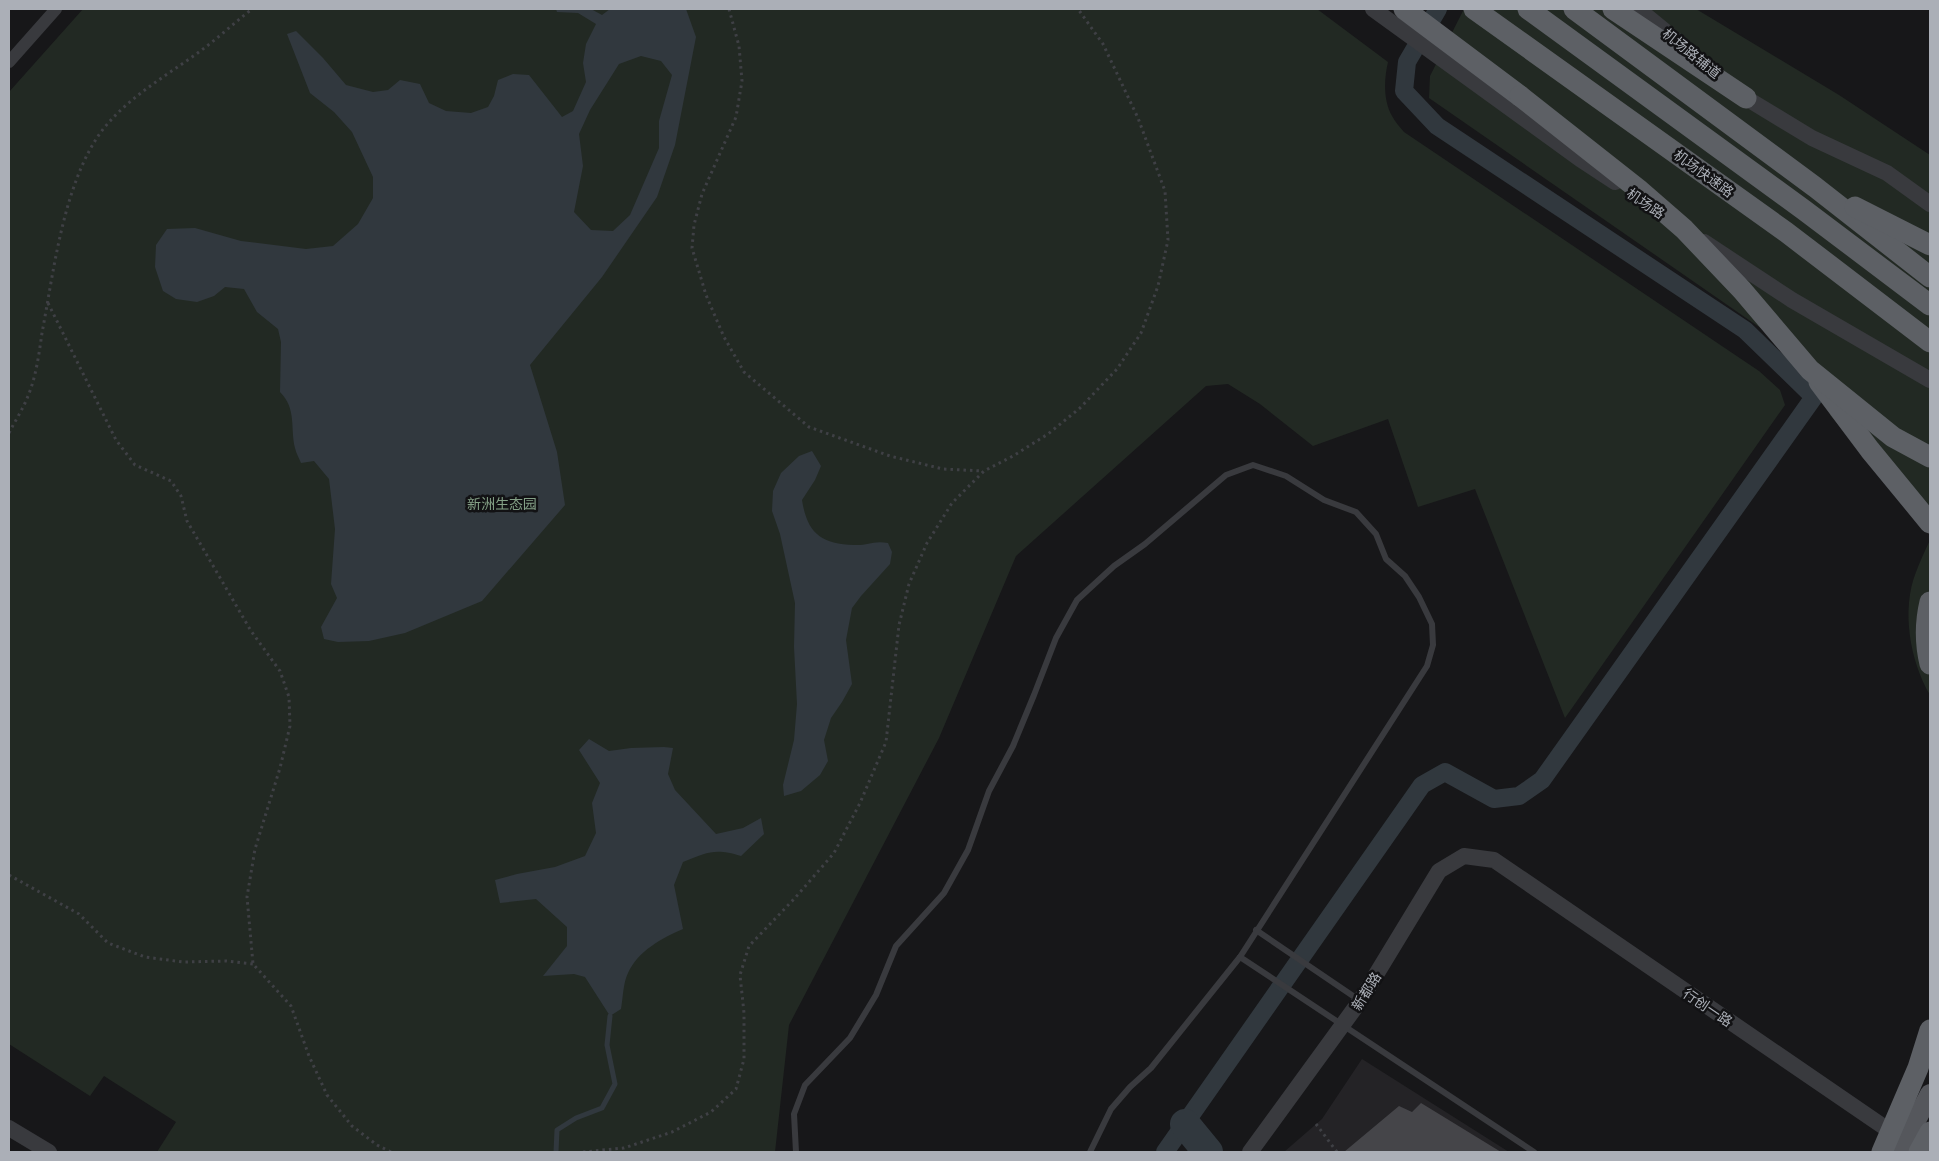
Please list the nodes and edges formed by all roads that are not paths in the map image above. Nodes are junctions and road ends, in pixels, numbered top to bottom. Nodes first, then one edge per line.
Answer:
1 (56, 9) edge
2 (1372, 9) edge
3 (1474, 9) edge
4 (1528, 9) edge
5 (1574, 9) edge
6 (1613, 9) edge
7 (1638, 9) edge
8 (1403, 15) edge
9 (1441, 47) junction
10 (9, 62) edge
11 (1746, 98) junction
12 (1816, 187) junction
13 (1930, 204) edge
14 (1930, 245) edge
15 (1930, 277) edge
16 (1930, 305) edge
17 (1930, 342) edge
18 (1810, 370) junction
19 (1930, 380) edge
20 (1930, 458) edge
21 (1930, 523) edge
22 (1930, 602) edge
23 (1930, 664) edge
24 (1494, 860) joint
25 (1256, 930) junction
26 (1240, 957) junction
27 (1360, 1001) junction
28 (1343, 1026) junction
29 (1930, 1030) edge
30 (1930, 1094) edge
31 (9, 1128) edge
32 (1930, 1132) edge
33 (1908, 1149) edge
34 (49, 1152) edge
35 (796, 1152) edge
36 (1090, 1152) edge
37 (1250, 1152) edge
38 (1534, 1152) edge
39 (1882, 1152) edge
40 (1923, 1152) edge

1 - 10 street
2 - 8 street
3 - 17 highway, 机场快速路
4 - 16 highway
5 - 12 highway
6 - 11 highway
7 - 11 street, 机场路辅道
8 - 9 highway
9 - 18 highway, bridge
9 - 19 street, 机场路
11 - 13 street
12 - 14 highway
12 - 15 highway
18 - 20 highway, bridge
18 - 21 highway, bridge
22 - 23 highway
24 - 27 street, 新都路
24 - 33 street, 行创一路
25 - 26 lane
25 - 27 lane
25 - 35 lane
26 - 28 lane
26 - 36 lane
27 - 28 street, 新都路
28 - 37 street, 新都路
28 - 38 lane
29 - 39 highway, bridge
30 - 33 main road
31 - 34 street
32 - 33 highway, bridge
33 - 40 street, 行创一路

